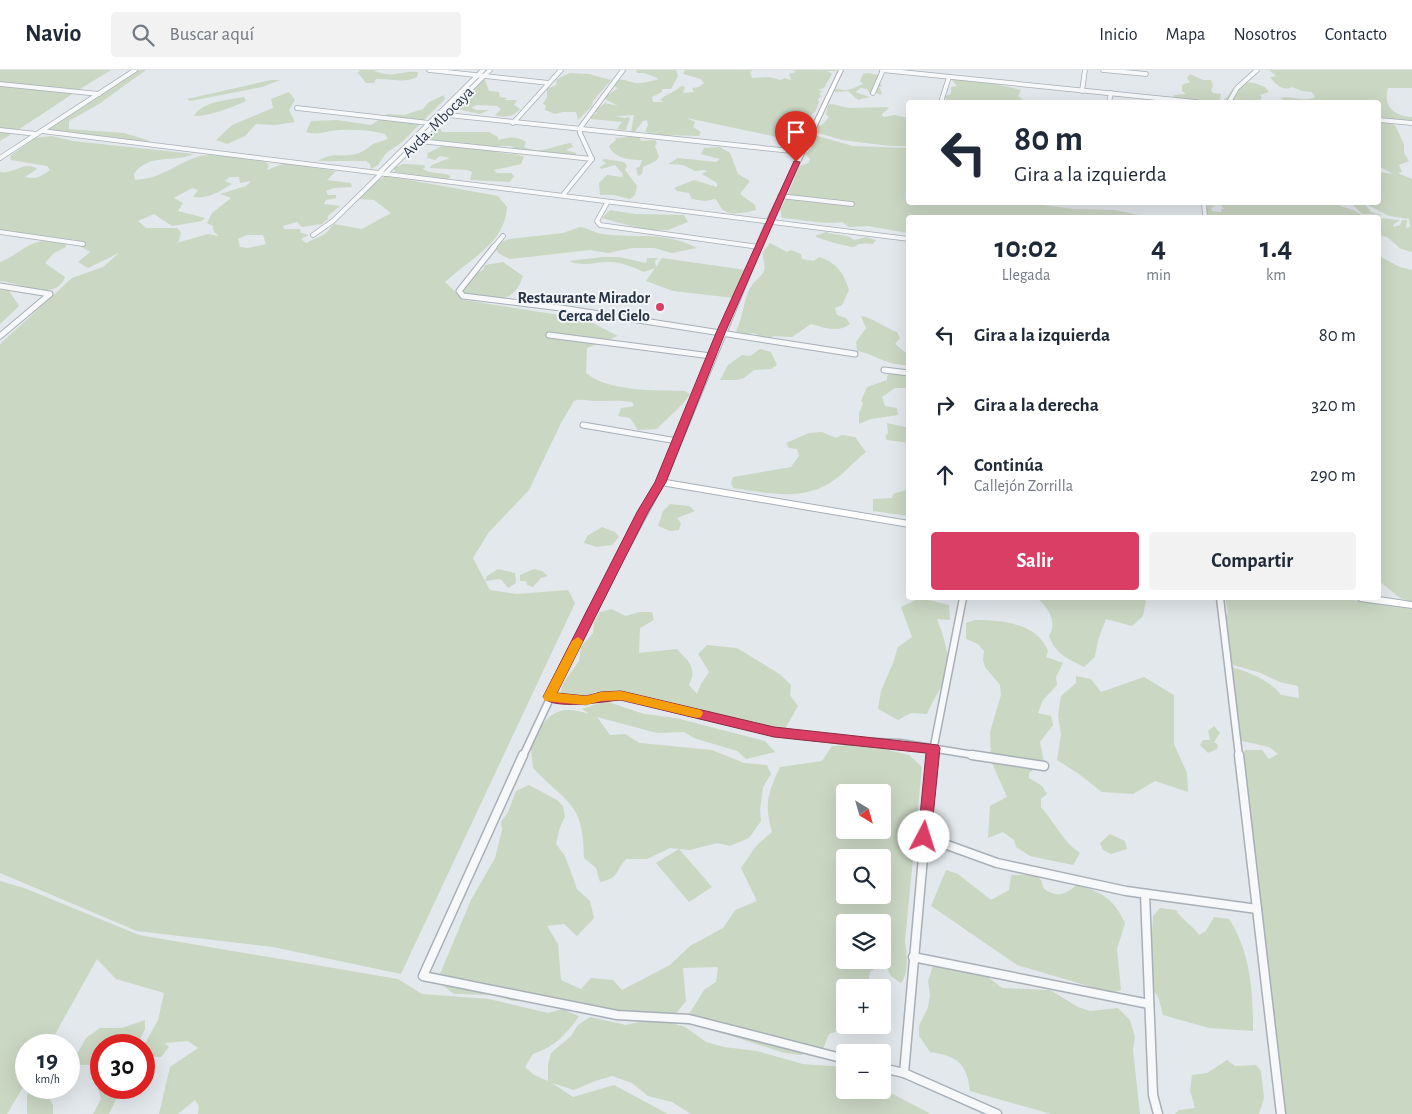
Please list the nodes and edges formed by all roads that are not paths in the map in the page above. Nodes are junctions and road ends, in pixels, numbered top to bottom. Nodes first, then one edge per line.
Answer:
1 (135, 70) edge
2 (429, 70) edge
3 (483, 70) edge
4 (490, 70) edge
5 (561, 70) edge
6 (623, 70) edge
7 (841, 70) edge
8 (882, 70) edge
9 (1085, 70) edge
10 (1103, 70) edge
11 (1258, 70) edge
12 (1146, 74) dead end
13 (477, 76) junction
14 (484, 76) junction
15 (949, 77) junction
16 (549, 83) junction
17 (0, 84) edge
18 (1082, 91) junction
19 (872, 93) dead end
20 (1111, 93) junction
21 (99, 94) junction
22 (942, 100) edge
23 (1109, 100) edge
24 (1177, 100) edge
25 (1230, 100) edge
26 (297, 108) dead end
27 (438, 114) junction
28 (445, 115) junction
29 (1381, 120) edge
30 (430, 123) junction
31 (513, 123) junction
32 (1412, 123) edge
33 (0, 130) edge
34 (42, 131) junction
35 (580, 131) junction
36 (37, 134) junction
37 (419, 141) junction
38 (801, 152) junction
39 (0, 158) edge
40 (592, 159) junction
41 (382, 173) junction
42 (563, 195) junction
43 (780, 196) junction
44 (607, 202) junction
45 (852, 204) dead end
46 (769, 222) junction
47 (0, 232) edge
48 (313, 235) dead end
49 (503, 236) dead end
50 (906, 239) edge
51 (83, 244) dead end
52 (759, 247) junction
53 (0, 286) edge
54 (721, 333) junction
55 (549, 335) dead end
56 (0, 336) edge
57 (854, 354) dead end
58 (711, 356) junction
59 (884, 370) dead end
60 (906, 373) edge
61 (583, 425) dead end
62 (677, 441) junction
63 (661, 482) junction
64 (906, 523) edge
65 (963, 600) edge
66 (1220, 600) edge
67 (1375, 600) edge
68 (1412, 605) edge
69 (549, 697) junction
70 (933, 748) junction
71 (1044, 766) dead end
72 (924, 837) junction
73 (1145, 894) junction
74 (1257, 909) junction
75 (914, 957) junction
76 (1149, 1004) junction
77 (836, 1057) edge
78 (891, 1070) edge
79 (904, 1073) junction
80 (981, 1110) edge
81 (996, 1114) edge
82 (1158, 1114) edge
83 (1281, 1114) edge

1 - 21 street
2 - 13 street
3 - 13 street
4 - 14 street, Avda. Mbocaya
5 - 16 street
6 - 35 street
7 - 38 street
8 - 15 street
8 - 19 street
9 - 18 street
10 - 12 street
11 - 25 street
13 - 14 street
13 - 27 street
14 - 16 street
14 - 28 street, Avda. Mbocaya
15 - 18 street
15 - 22 street
16 - 31 street
17 - 21 street
18 - 20 street
20 - 23 street
20 - 24 street
21 - 34 street
26 - 30 street
27 - 28 street
27 - 30 street
28 - 31 street
28 - 37 street, Avda. Mbocaya
29 - 32 street
30 - 41 street
31 - 35 street
33 - 36 street
34 - 36 street
34 - 41 street
35 - 38 street
35 - 40 street
36 - 39 street
37 - 40 street
37 - 41 street, Avda. Mbocaya
38 - 43 street
40 - 42 street
41 - 42 street
41 - 48 street
42 - 44 street
43 - 45 street
43 - 46 street
44 - 46 street
44 - 52 street
46 - 50 street
46 - 52 street
47 - 51 street
49 - 54 street
52 - 54 street
53 - 56 street
54 - 57 street
54 - 58 street
55 - 58 street
58 - 62 street
59 - 60 street
61 - 62 street
62 - 63 street
63 - 64 street
63 - 69 street
65 - 70 street
66 - 74 street
67 - 68 street
69 - 70 street
69 - 77 street
70 - 71 street
70 - 72 street
72 - 73 street
72 - 75 street
73 - 74 street
73 - 76 street
74 - 83 street
75 - 76 street
75 - 79 street
76 - 82 street
78 - 79 street
79 - 80 street
80 - 81 street

